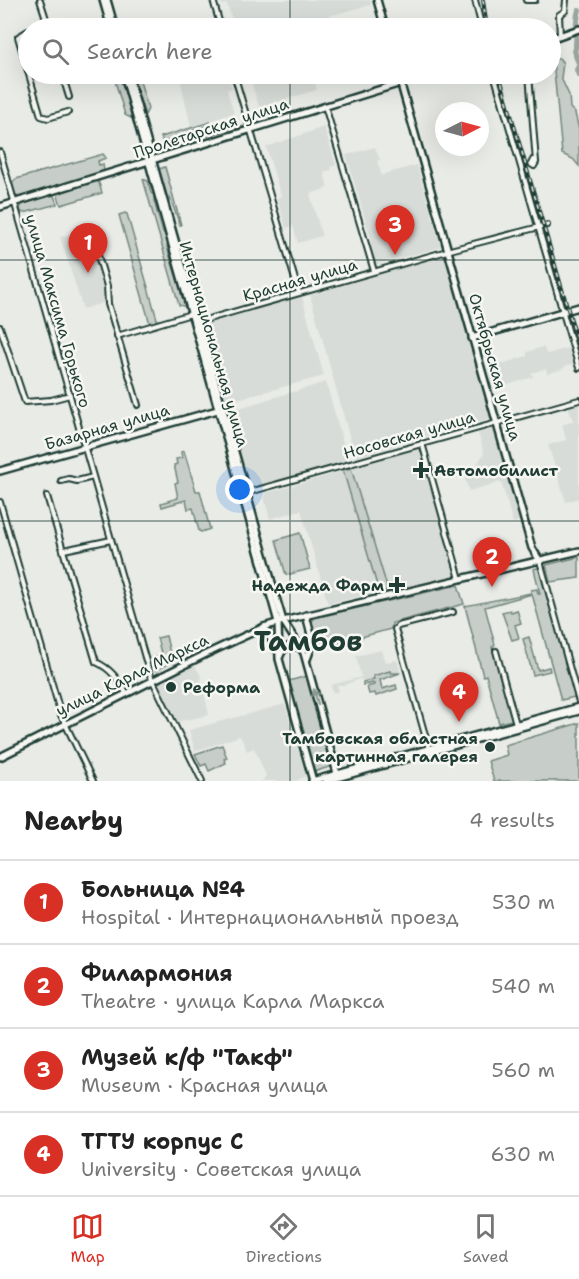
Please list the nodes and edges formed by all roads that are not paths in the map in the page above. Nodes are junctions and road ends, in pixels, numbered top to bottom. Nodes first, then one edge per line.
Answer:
1 (40, 0) edge
2 (105, 0) edge
3 (213, 0) edge
4 (377, 0) edge
5 (475, 0) edge
6 (526, 0) edge
7 (535, 0) edge
8 (566, 0) edge
9 (45, 18) edge
10 (110, 18) edge
11 (218, 18) edge
12 (382, 18) edge
13 (480, 18) edge
14 (559, 18) edge
15 (561, 28) edge
16 (579, 29) edge
17 (562, 35) joint
18 (31, 84) edge
19 (65, 84) edge
20 (127, 84) edge
21 (130, 84) edge
22 (237, 84) edge
23 (394, 84) edge
24 (401, 84) edge
25 (497, 84) edge
26 (530, 84) edge
27 (69, 97) dead end
28 (325, 106) junction
29 (68, 112) dead end
30 (250, 130) junction
31 (0, 152) edge
32 (150, 162) junction
33 (536, 162) dead end
34 (15, 203) junction
35 (0, 207) edge
36 (547, 225) dead end
37 (538, 226) junction
38 (94, 242) dead end
39 (447, 251) junction
40 (374, 271) junction
41 (298, 293) junction
42 (579, 307) edge
43 (562, 312) junction
44 (191, 314) junction
45 (196, 322) junction
46 (0, 327) edge
47 (117, 336) junction
48 (472, 338) junction
49 (579, 368) edge
50 (70, 395) junction
51 (579, 400) edge
52 (138, 405) dead end
53 (220, 409) junction
54 (497, 423) junction
55 (422, 443) junction
56 (85, 448) junction
57 (0, 471) edge
58 (93, 477) junction
59 (61, 481) dead end
60 (244, 494) junction
61 (47, 496) dead end
62 (0, 502) edge
63 (111, 540) junction
64 (64, 550) junction
65 (579, 551) edge
66 (540, 561) junction
67 (460, 579) junction
68 (453, 612) dead end
69 (306, 615) junction
70 (280, 621) junction
71 (264, 627) junction
72 (302, 648) junction
73 (496, 651) dead end
74 (278, 652) junction
75 (279, 659) junction
76 (306, 661) junction
77 (153, 680) junction
78 (126, 693) junction
79 (579, 702) edge
80 (579, 707) edge
81 (579, 711) edge
82 (65, 724) junction
83 (516, 724) junction
84 (431, 751) junction
85 (0, 756) edge
86 (338, 777) edge
87 (93, 781) edge
88 (202, 781) edge
89 (312, 781) edge
90 (326, 781) edge

1 - 9 street
2 - 10 main road
3 - 11 street
4 - 12 main road
5 - 13 street
6 - 7 street
8 - 14 street
15 - 17 street
16 - 17 main road
18 - 29 street
19 - 27 street
20 - 32 main road, Интернациональная улица
21 - 32 main road, Интернациональная улица
22 - 30 street
23 - 28 main road, Пролетарская улица
24 - 39 main road, Октябрьская улица
25 - 37 street
26 - 33 street
28 - 30 main road, Пролетарская улица
28 - 40 street
30 - 32 main road, Пролетарская улица
30 - 41 street
31 - 34 street, улица Максима Горького
32 - 34 main road, Пролетарская улица
32 - 44 main road, Интернациональная улица
32 - 45 main road, Интернациональная улица
34 - 35 main road, Пролетарская улица
34 - 50 street, улица Максима Горького
36 - 37 street, Красная улица
37 - 39 street, Красная улица
37 - 43 street
38 - 47 street
39 - 40 street, Красная улица
39 - 48 main road, Октябрьская улица
40 - 41 street, Красная улица
41 - 45 street, Красная улица
42 - 43 main road
43 - 48 main road
43 - 49 street
44 - 45 main road, Интернациональная улица
44 - 47 street
45 - 53 main road, Интернациональная улица
46 - 50 street
47 - 52 street
48 - 54 main road, Октябрьская улица
50 - 56 street, улица Максима Горького
51 - 54 street, Носовская улица
53 - 56 main road, Базарная улица
53 - 60 main road, Интернациональная улица
54 - 55 street, Носовская улица
54 - 66 main road, Октябрьская улица
55 - 60 street, Носовская улица
55 - 67 street
56 - 57 main road, Базарная улица
56 - 58 street, улица Максима Горького
58 - 59 street
58 - 63 street, улица Максима Горького
60 - 70 main road, Интернациональная улица
61 - 64 street
62 - 82 street
63 - 64 street
63 - 77 street, улица Максима Горького
64 - 78 street
65 - 66 main road, улица Карла Маркса
66 - 67 main road, улица Карла Маркса
66 - 79 street, Октябрьская улица
67 - 69 main road, улица Карла Маркса
68 - 84 street
69 - 70 main road, улица Карла Маркса
69 - 76 main road
70 - 71 main road, улица Карла Маркса
70 - 72 main road, Интернациональная улица
70 - 74 main road, Интернациональная улица
71 - 74 main road
71 - 77 main road, улица Карла Маркса
72 - 75 main road
72 - 76 main road, Интернациональная улица
73 - 83 street
74 - 75 main road, Интернациональная улица
75 - 89 main road, Интернациональная улица
86 -> 76 main road, Интернациональная улица
77 - 78 main road, улица Карла Маркса
77 - 88 street, улица Максима Горького
78 - 82 main road, улица Карла Маркса
80 - 83 main road
81 - 84 main road
82 - 85 main road, улица Карла Маркса
82 - 87 street
83 - 84 main road
84 - 86 main road
86 - 89 main road
86 - 90 main road

